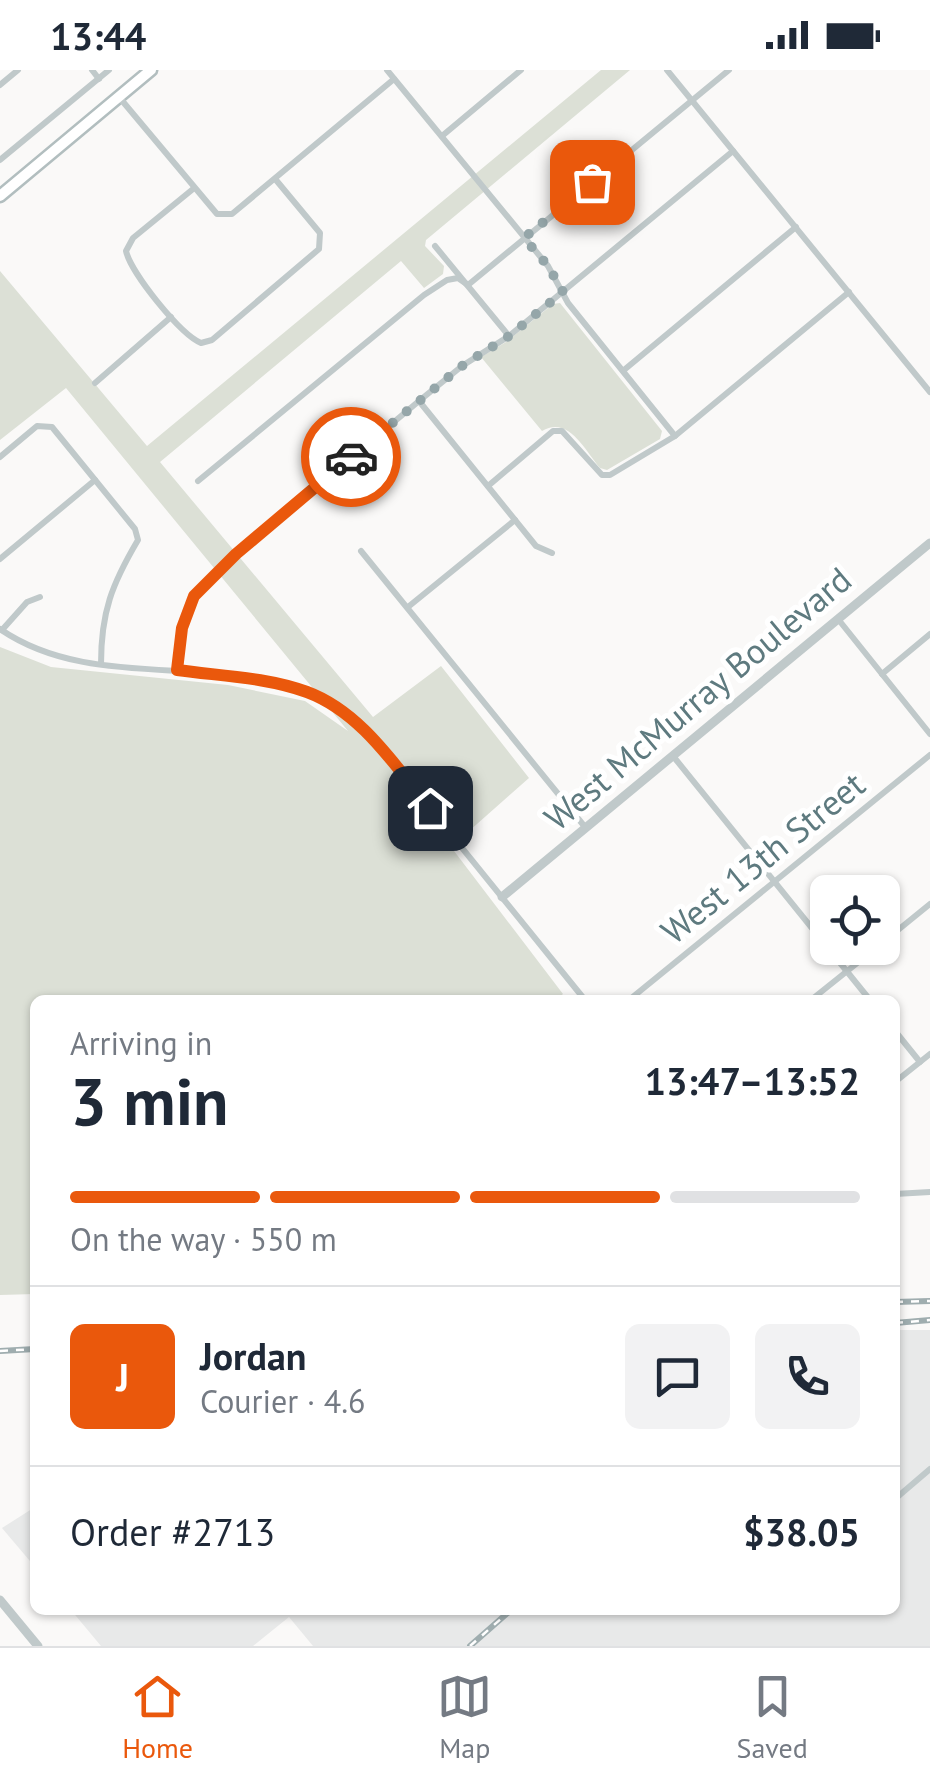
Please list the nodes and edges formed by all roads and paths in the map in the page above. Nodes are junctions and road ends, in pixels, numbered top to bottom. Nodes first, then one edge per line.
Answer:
1 (18, 70) edge
2 (92, 70) edge
3 (110, 70) edge
4 (151, 70) edge
5 (387, 70) edge
6 (522, 70) edge
7 (668, 70) edge
8 (729, 70) edge
9 (99, 78) junction
10 (394, 79) junction
11 (0, 85) edge
12 (118, 97) junction
13 (693, 101) junction
14 (441, 136) junction
15 (733, 150) junction
16 (0, 160) edge
17 (276, 180) junction
18 (194, 189) junction
19 (0, 196) edge
20 (796, 227) junction
21 (524, 238) junction
22 (435, 246) dead end
23 (468, 285) junction
24 (563, 292) junction
25 (849, 292) junction
26 (172, 316) junction
27 (509, 336) junction
28 (624, 370) junction
29 (94, 382) dead end
30 (930, 392) edge
31 (418, 401) junction
32 (674, 436) junction
33 (0, 456) edge
34 (96, 480) junction
35 (198, 481) dead end
36 (488, 486) junction
37 (515, 520) junction
38 (930, 543) edge
39 (361, 551) dead end
40 (552, 554) dead end
41 (0, 559) edge
42 (40, 596) dead end
43 (408, 607) junction
44 (838, 619) junction
45 (1, 630) edge
46 (930, 634) edge
47 (101, 664) junction
48 (177, 670) junction
49 (882, 674) junction
50 (930, 734) edge
51 (930, 754) edge
52 (674, 756) junction
53 (585, 827) junction
54 (774, 881) junction
55 (502, 896) junction
56 (930, 904) edge
57 (900, 928) edge
58 (855, 965) edge
59 (847, 972) junction
60 (582, 995) edge
61 (635, 995) edge
62 (817, 995) edge
63 (866, 995) edge
64 (900, 1037) edge
65 (930, 1054) edge
66 (920, 1062) junction
67 (900, 1078) edge
68 (930, 1192) edge
69 (900, 1194) edge
70 (930, 1469) edge
71 (900, 1494) edge
72 (0, 1600) edge
73 (38, 1646) edge

1 - 11 street
2 - 9 street
3 - 9 street
4 - 12 main road
5 - 10 street
6 - 14 street
7 - 13 street
8 - 13 street
9 - 16 street
10 - 14 street
10 - 17 street
12 - 18 street
12 - 19 main road
13 - 15 street
13 - 21 street
14 - 21 street
15 - 20 street
15 - 24 street
17 - 18 street
17 - 26 street
18 - 26 street
20 - 25 street
20 - 28 street
21 - 23 street
21 - 24 street
22 - 23 street
23 - 27 street
23 - 35 street
24 - 27 street
24 - 28 street
25 - 30 street
25 - 32 street
26 - 29 street
27 - 31 street
28 - 32 street
31 - 36 street
31 - 48 street
32 - 36 street
33 - 34 street
34 - 41 street
34 - 47 street
36 - 37 street
37 - 40 street
37 - 43 street
38 - 44 street, West McMurray Boulevard
39 - 43 street
42 - 45 street
43 - 53 street
44 - 49 street
44 - 52 street, West McMurray Boulevard
45 - 47 street
46 - 49 street
47 - 48 street
48 - 55 street
49 - 50 street
51 - 54 street, West 13th Street
52 - 53 street, West McMurray Boulevard
52 - 54 street
53 - 55 street, West McMurray Boulevard
54 - 59 street
54 - 61 street, West 13th Street
55 - 60 street
56 - 57 street
58 - 59 street
59 - 62 street
59 - 63 street
64 - 66 street
65 - 66 street
66 - 67 street
68 - 69 street
70 - 71 street
72 - 73 street

